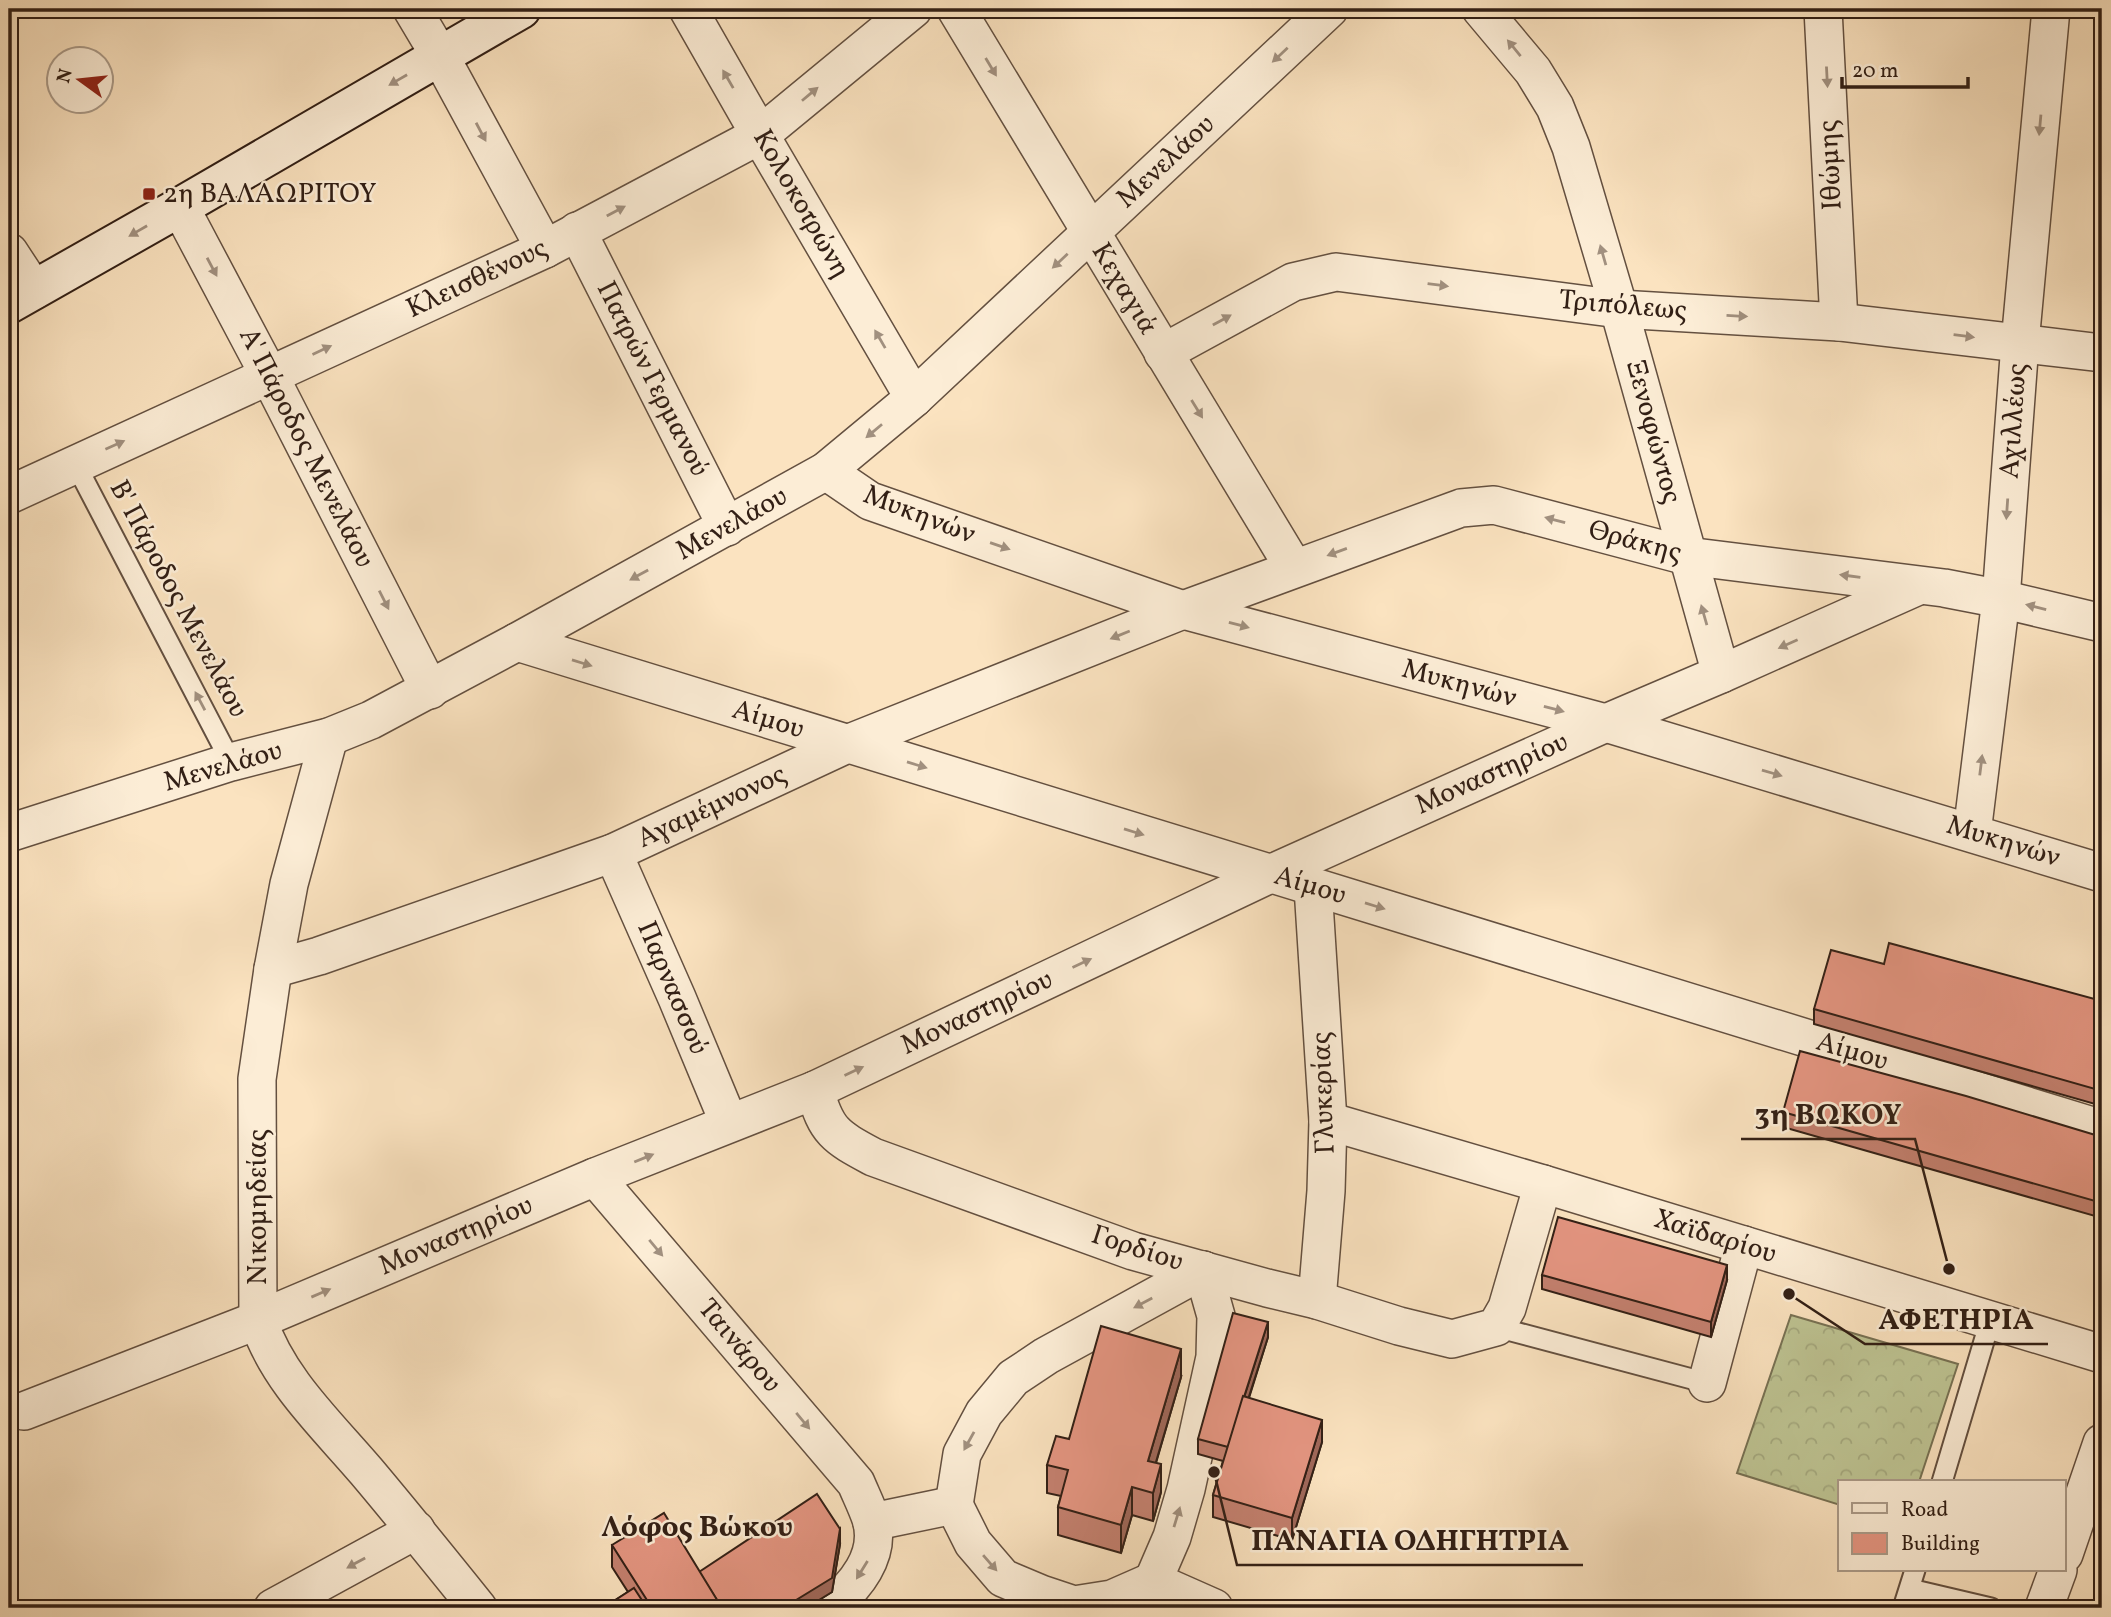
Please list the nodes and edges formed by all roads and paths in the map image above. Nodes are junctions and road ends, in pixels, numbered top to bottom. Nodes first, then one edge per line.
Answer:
1 (412, 9) edge
2 (521, 9) edge
3 (688, 9) edge
4 (913, 9) edge
5 (956, 9) edge
6 (1329, 9) edge
7 (1481, 9) edge
8 (1823, 9) edge
9 (2051, 9) edge
10 (440, 56) junction
11 (760, 135) junction
12 (180, 207) junction
13 (578, 231) junction
14 (1090, 233) junction
15 (545, 248) junction
16 (9, 252) edge
17 (21, 297) edge
18 (1619, 309) junction
19 (1839, 322) junction
20 (2020, 343) junction
21 (1163, 353) junction
22 (2102, 353) edge
23 (269, 375) junction
24 (914, 398) junction
25 (75, 463) junction
26 (825, 471) junction
27 (9, 495) edge
28 (727, 527) junction
29 (1687, 556) junction
30 (1294, 568) junction
31 (1918, 586) junction
32 (2001, 599) junction
33 (1183, 610) junction
34 (2102, 623) edge
35 (517, 642) junction
36 (1721, 674) junction
37 (430, 690) junction
38 (1606, 723) junction
39 (329, 737) junction
40 (847, 744) junction
41 (232, 762) junction
42 (1972, 833) junction
43 (9, 834) edge
44 (613, 853) junction
45 (2102, 873) edge
46 (1270, 874) junction
47 (1313, 887) junction
48 (273, 969) junction
49 (815, 1090) junction
50 (1328, 1121) junction
51 (729, 1123) junction
52 (2102, 1129) edge
53 (595, 1177) junction
54 (1543, 1184) junction
55 (1744, 1245) junction
56 (1203, 1270) junction
57 (1317, 1300) junction
58 (258, 1320) junction
59 (1990, 1321) junction
60 (1496, 1327) junction
61 (2102, 1354) edge
62 (1707, 1383) joint
63 (24, 1411) dead end
64 (2102, 1443) edge
65 (1942, 1480) edge
66 (954, 1505) junction
67 (872, 1521) junction
68 (416, 1530) junction
69 (2066, 1548) edge
70 (2057, 1572) edge
71 (1912, 1579) edge
72 (1153, 1581) junction
73 (273, 1608) edge
74 (478, 1608) edge
75 (828, 1608) edge
76 (1214, 1608) edge
77 (1903, 1608) edge
78 (1991, 1608) edge
79 (2044, 1608) edge

1 - 10 street
2 - 10 street
11 -> 3 street, Κολοκοτρώνη
11 -> 4 street, Κλεισθένους
5 -> 14 street, Κεχαγιά
6 -> 14 street, Μενελάου
18 -> 7 street, Ξενοφώντος
8 -> 19 street, Ιθώμης
9 -> 20 street, Αχιλλέως
10 -> 12 street
10 -> 15 street
13 -> 11 street, Κλεισθένους
24 -> 11 street, Κολοκοτρώνη
12 -> 17 street
12 -> 23 street, Α' Πάροδος Μενελάου
13 - 15 street, Κλεισθένους
13 - 28 street, Πατρών Γερμανού
14 - 21 street, Κεχαγιά
14 -> 24 street, Μενελάου
23 -> 15 street, Κλεισθένους
16 - 17 street
18 -> 19 street, Τριπόλεως
21 -> 18 street, Τριπόλεως
18 - 29 street, Ξενοφώντος
19 -> 20 street, Τριπόλεως
20 - 22 street, Τριπόλεως
20 -> 32 street, Αχιλλέως
21 -> 30 street, Κεχαγιά
25 -> 23 street, Κλεισθένους
23 -> 37 street, Α' Πάροδος Μενελάου
24 -> 26 street, Μενελάου
25 - 27 street, Κλεισθένους
41 -> 25 lane, Β' Πάροδος Μενελάου
26 - 28 street, Μενελάου
26 -> 33 street, Μυκηνών
28 -> 35 street, Μενελάου
29 -> 30 street, Θράκης
31 -> 29 street, Θράκης
36 -> 29 street, Ξενοφώντος
30 - 33 street, Θράκης
31 - 32 street, Θράκης
31 -> 36 street, Μοναστηρίου
34 -> 32 street, Θράκης
42 -> 32 street, Αχιλλέως
33 -> 38 street, Μυκηνών
33 -> 40 street, Αγαμέμνονος
35 - 37 street, Μενελάου
35 -> 40 street, Αίμου
36 - 38 street, Μοναστηρίου
37 - 39 street, Μενελάου
38 -> 42 street, Μυκηνών
38 - 46 street, Μοναστηρίου
39 - 41 street, Μενελάου
39 - 48 street, Νικομηδείας
40 - 44 street, Αγαμέμνονος
40 -> 46 street, Αίμου
41 - 43 street, Μενελάου
42 - 45 street, Μυκηνών
44 - 48 street, Αγαμέμνονος
44 - 51 street, Παρνασσού
46 - 47 street, Αίμου
49 -> 46 street, Μοναστηρίου
47 - 50 street, Γλυκερίας
47 -> 52 street, Αίμου
48 - 58 street, Νικομηδείας
49 - 51 street, Μοναστηρίου
49 - 56 street, Γορδίου
50 - 54 street, Χαϊδαρίου
50 - 57 street, Γλυκερίας
53 -> 51 street, Μοναστηρίου
58 -> 53 street, Μοναστηρίου
53 -> 67 street, Ταινάρου
54 - 55 street, Χαϊδαρίου
54 - 60 street
55 - 59 street, Χαϊδαρίου
55 - 62 street
56 - 57 street, Γορδίου
56 -> 66 street
72 -> 56 street
57 - 60 street, Γορδίου
58 - 63 street, Μοναστηρίου
58 - 68 street, Νικομηδείας
59 - 61 street, Χαϊδαρίου
59 - 65 lane
60 - 62 lane
64 - 69 street
66 - 67 street
66 -> 72 street
67 -> 75 street
68 -> 73 street
68 - 74 street, Νικομηδείας
70 - 79 street
71 - 77 lane
71 - 78 lane
72 - 76 street

